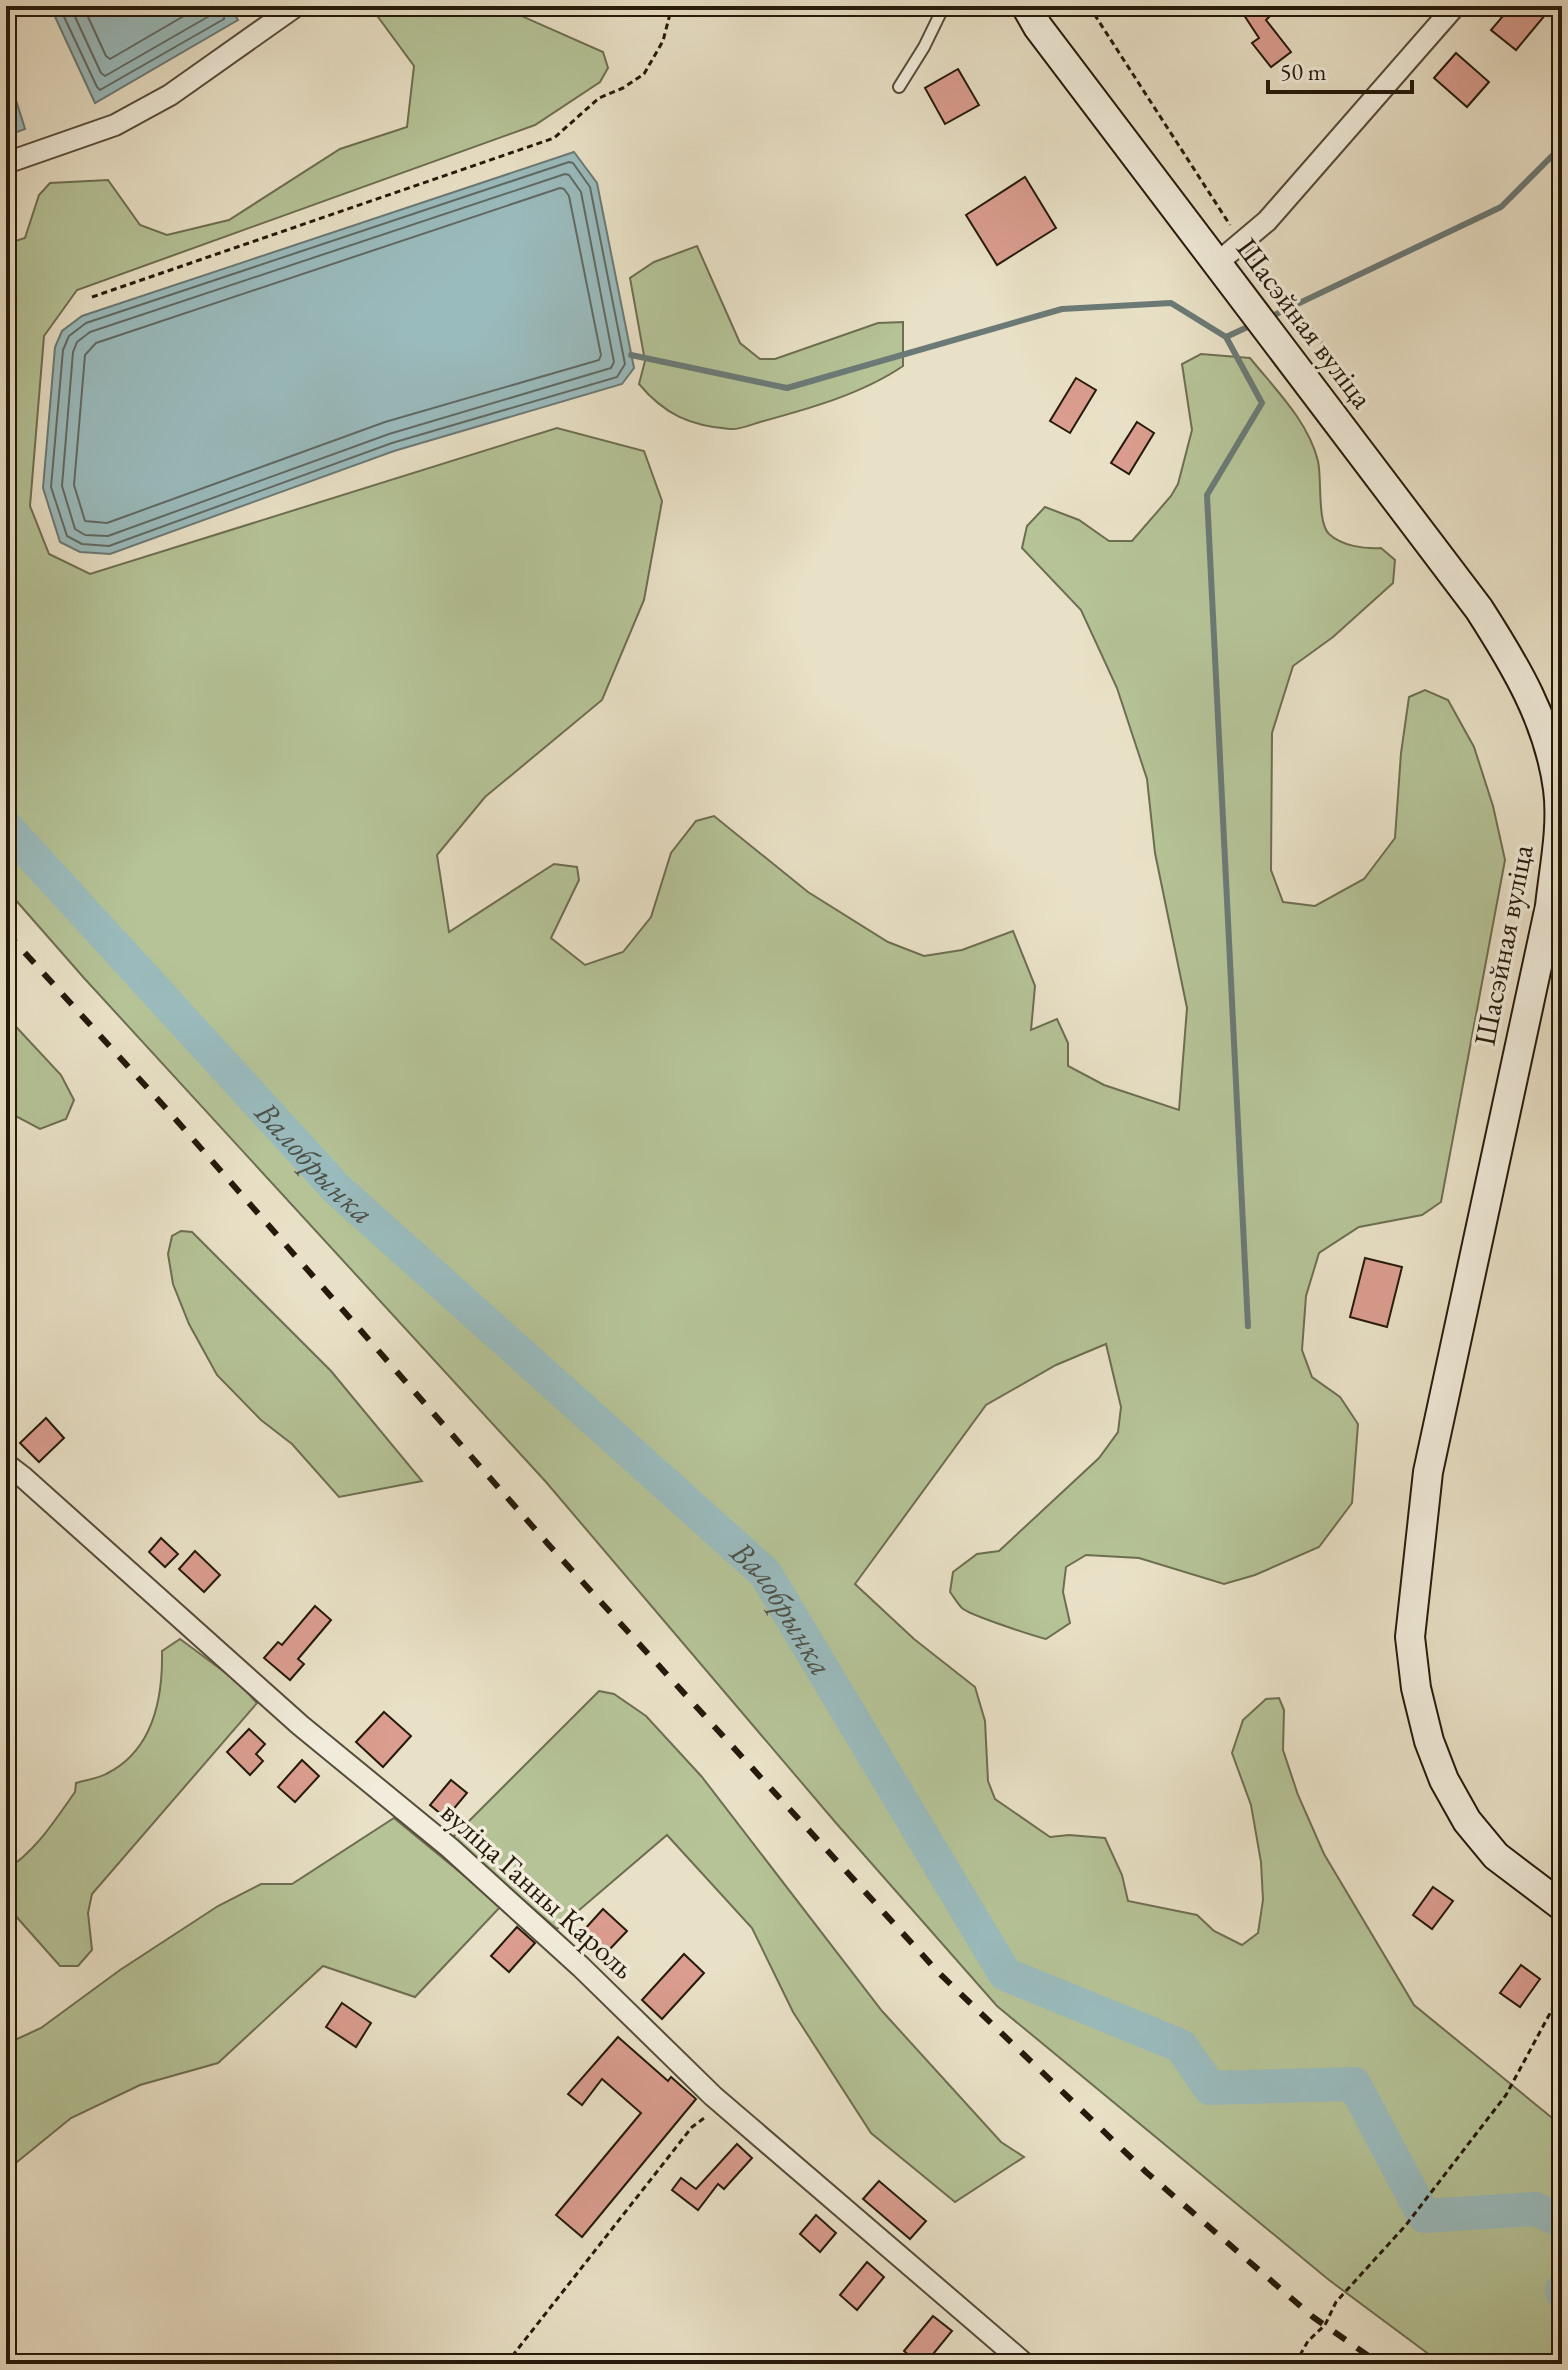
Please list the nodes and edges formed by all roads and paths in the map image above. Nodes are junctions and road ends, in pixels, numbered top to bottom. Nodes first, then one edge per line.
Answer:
1 (296, 6) edge
2 (672, 6) edge
3 (944, 6) edge
4 (1026, 6) edge
5 (1089, 6) edge
6 (1455, 6) edge
7 (899, 87) dead end
8 (6, 163) edge
9 (1242, 244) junction
10 (1219, 267) junction
11 (92, 297) dead end
12 (1299, 371) junction
13 (1557, 760) edge
14 (6, 1464) edge
15 (1562, 1906) edge
16 (1562, 1991) edge
17 (723, 2104) junction
18 (506, 2364) edge
19 (1025, 2364) edge
20 (1295, 2364) edge

1 - 8 street
2 - 11 path
3 - 7 lane
4 - 10 main road, Шасэйная вуліца
5 - 9 path
6 - 9 street
9 - 10 street
9 - 12 path
10 - 12 main road, Шасэйная вуліца
12 - 13 main road, Шасэйная вуліца
13 - 15 main road, Шасэйная вуліца
14 - 17 street, вуліца Ганны Кароль
16 - 20 path
17 - 18 path
17 - 19 street, вуліца Ганны Кароль

